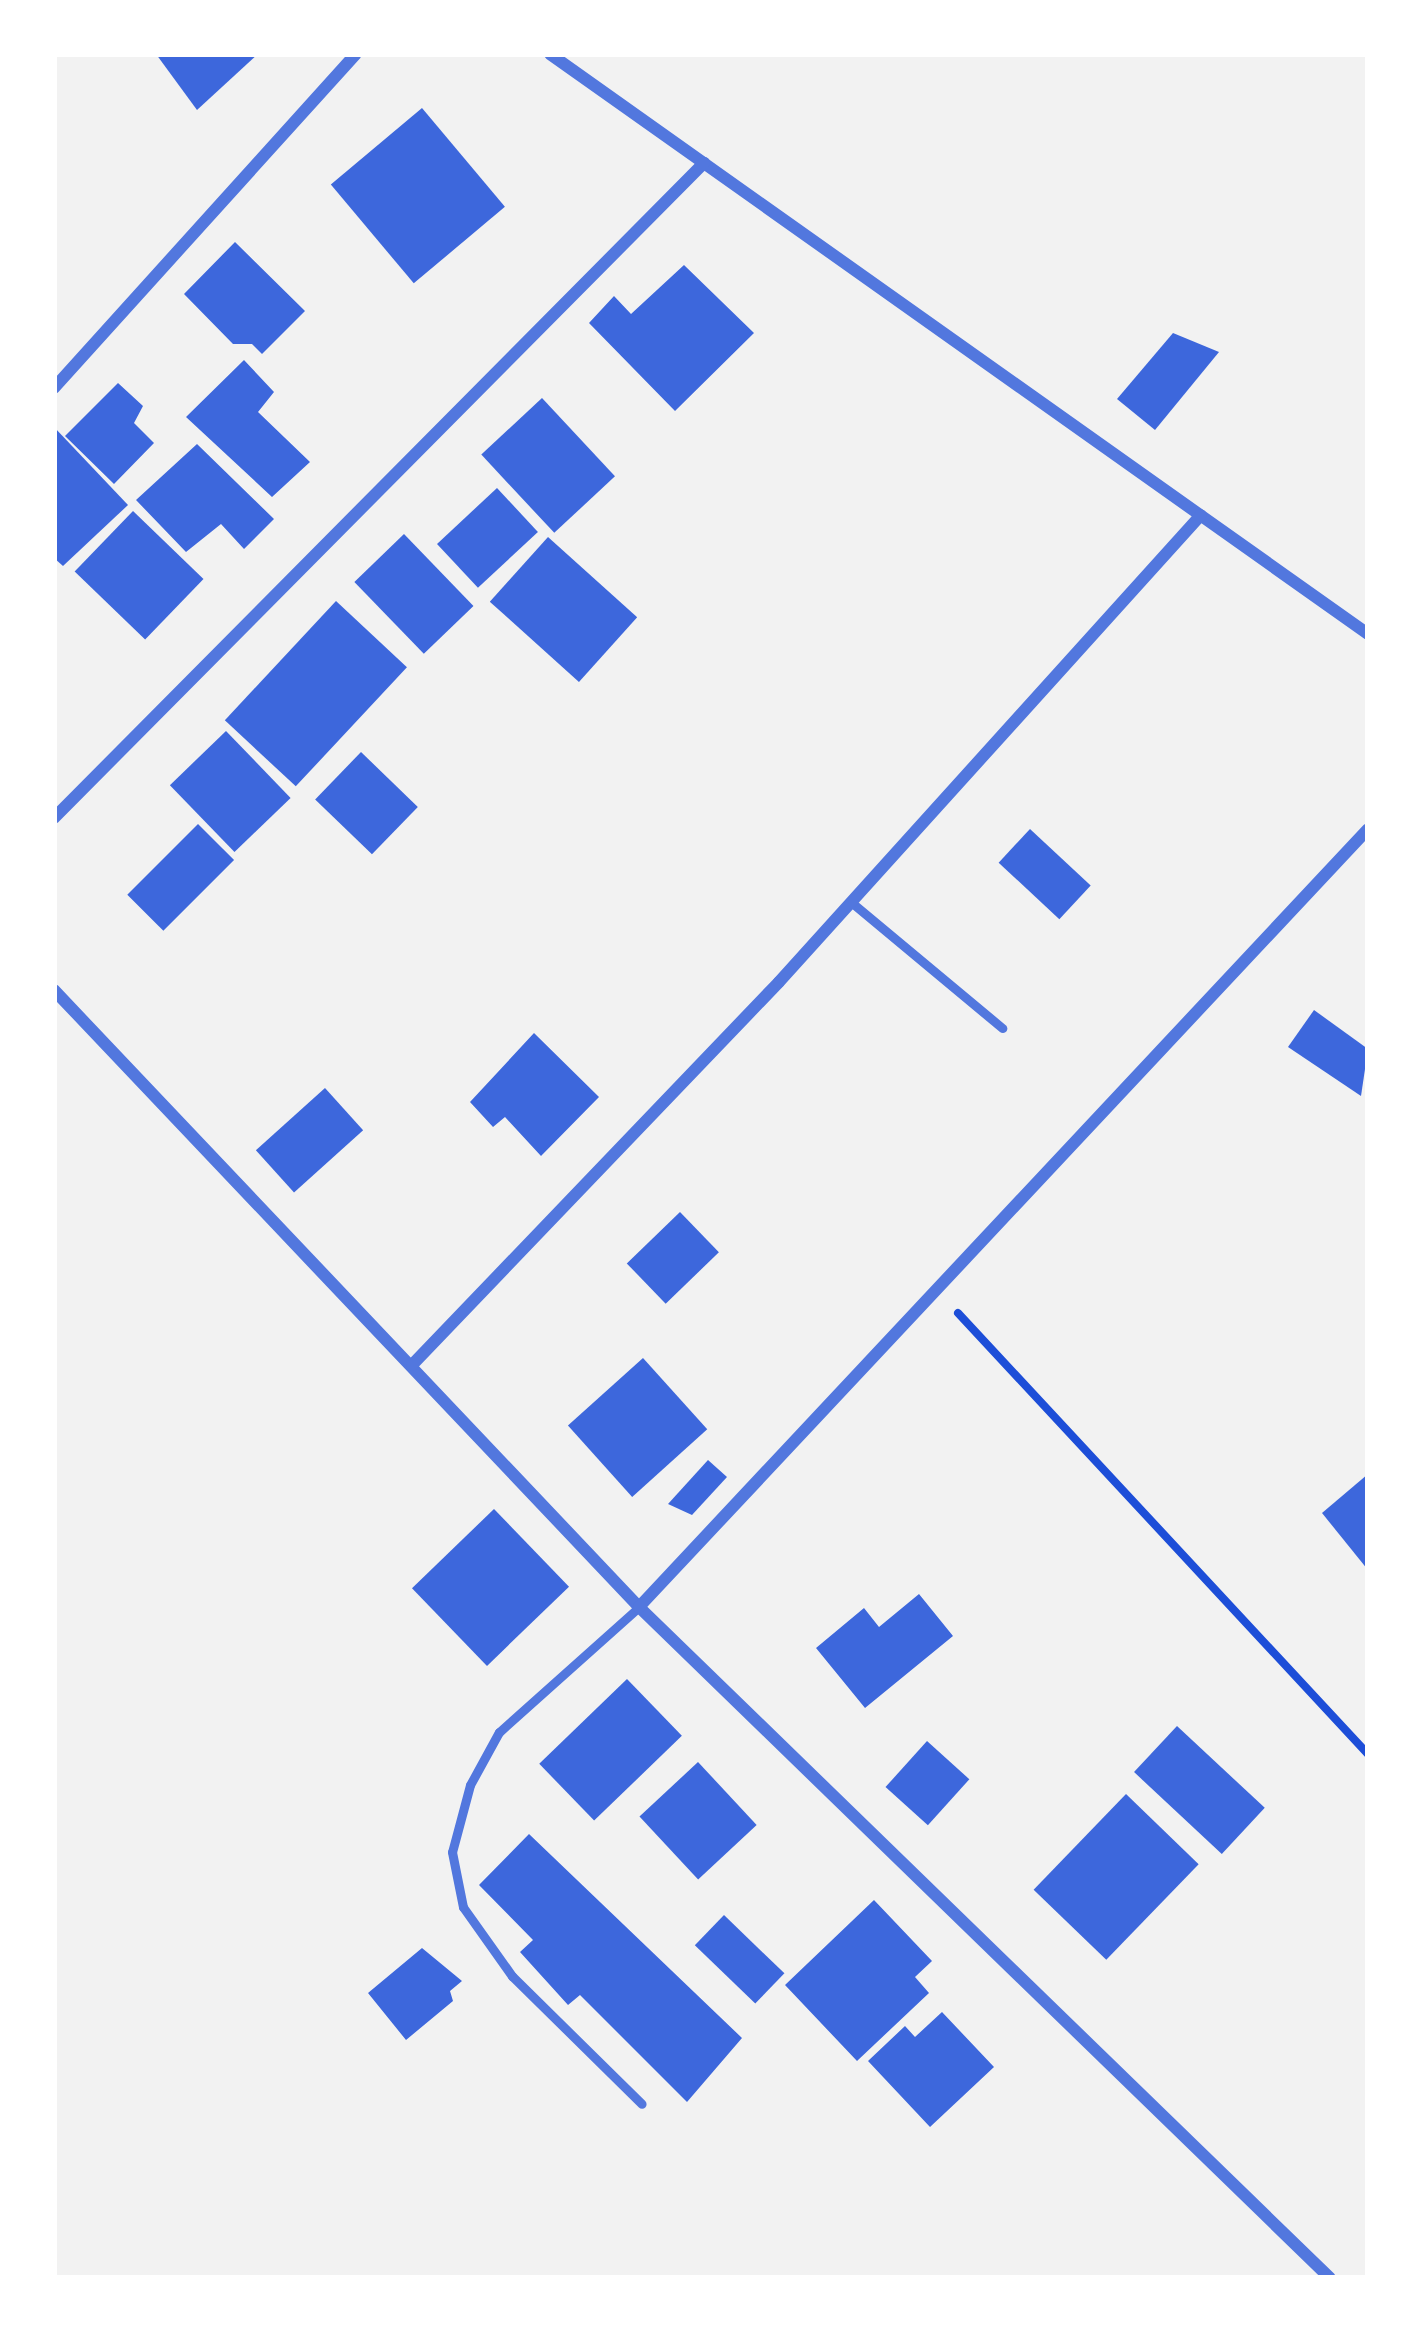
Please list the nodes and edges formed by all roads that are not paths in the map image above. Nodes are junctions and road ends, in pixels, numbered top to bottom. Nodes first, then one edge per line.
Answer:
1 (356, 54) edge
2 (550, 54) edge
3 (704, 164) junction
4 (54, 388) edge
5 (1201, 515) junction
6 (1368, 634) edge
7 (54, 818) edge
8 (1368, 829) edge
9 (850, 902) junction
10 (54, 990) edge
11 (1002, 1028) dead end
12 (412, 1365) junction
13 (639, 1607) junction
14 (642, 2104) dead end
15 (1330, 2278) edge

1 - 4 street
2 - 3 street
3 - 5 street
3 - 7 street
5 - 6 street
5 - 9 street
8 - 13 street
9 - 11 lane
9 - 12 street
10 - 12 street
12 - 13 street
13 - 14 lane
13 - 15 street

